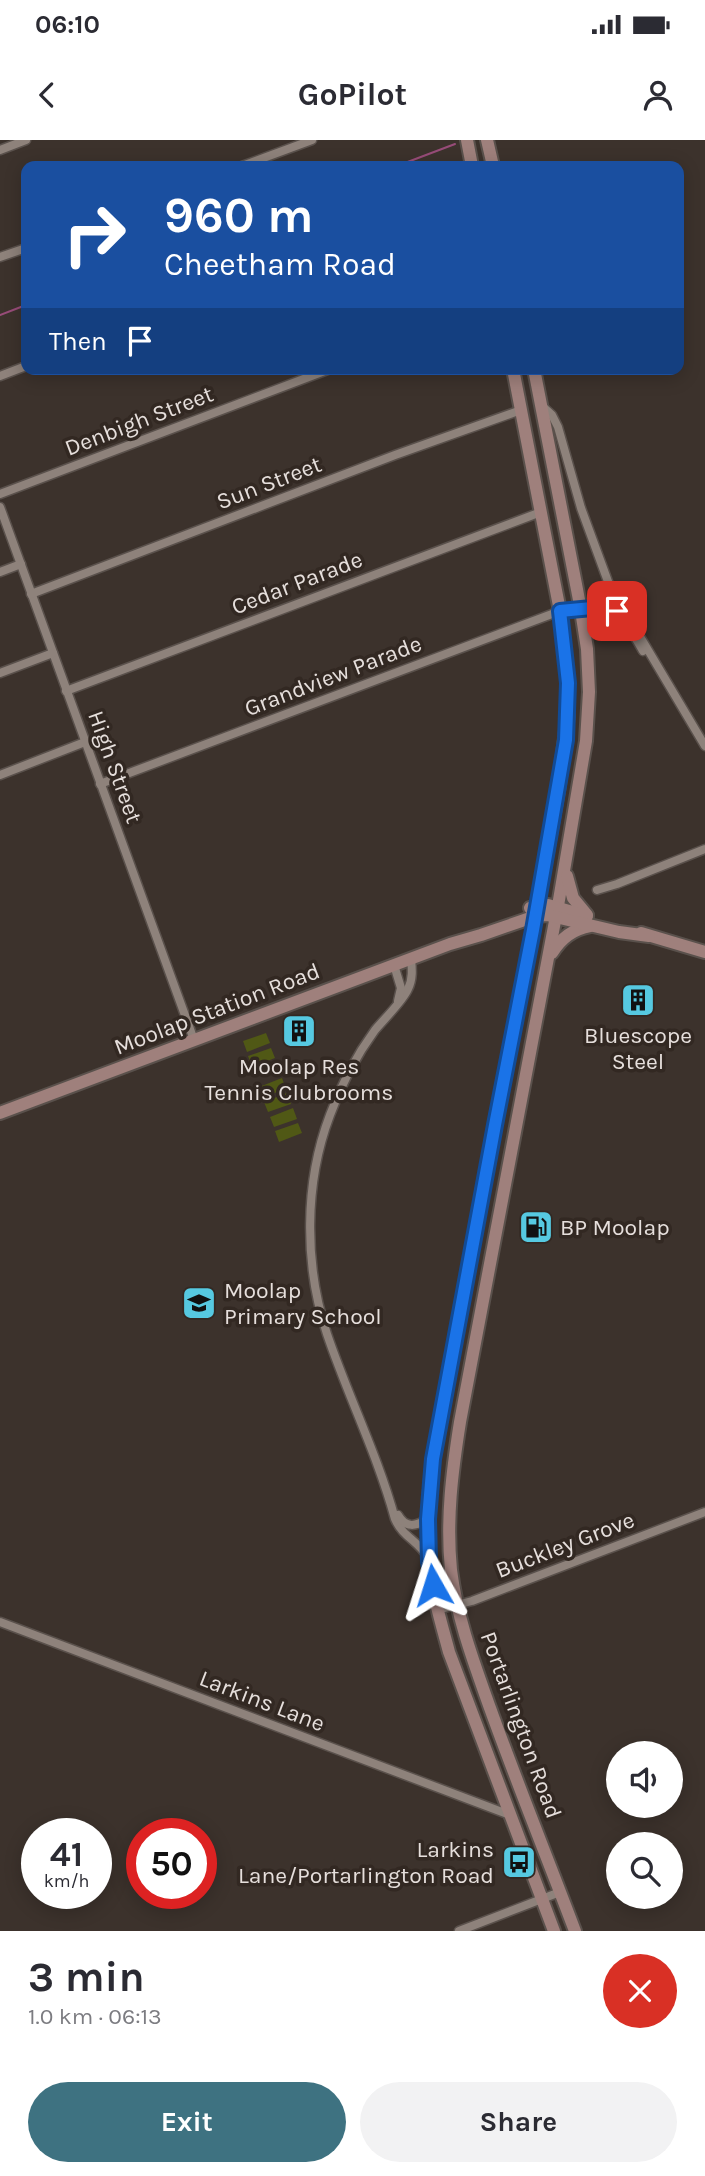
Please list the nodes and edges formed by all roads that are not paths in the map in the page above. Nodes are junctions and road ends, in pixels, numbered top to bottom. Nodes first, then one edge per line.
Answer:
1 (26, 140) edge
2 (312, 140) edge
3 (467, 140) edge
4 (487, 140) edge
5 (0, 150) edge
6 (255, 161) edge
7 (471, 161) edge
8 (492, 161) edge
9 (21, 249) edge
10 (0, 257) edge
11 (21, 368) edge
12 (314, 375) edge
13 (514, 375) edge
14 (535, 375) edge
15 (0, 376) edge
16 (541, 405) junction
17 (521, 411) junction
18 (0, 494) edge
19 (0, 507) edge
20 (541, 512) junction
21 (21, 564) junction
22 (0, 572) edge
23 (31, 594) junction
24 (581, 610) junction
25 (560, 611) junction
26 (616, 614) junction
27 (53, 653) junction
28 (0, 673) edge
29 (66, 691) junction
30 (85, 742) junction
31 (705, 746) edge
32 (0, 775) edge
33 (100, 784) junction
34 (705, 849) edge
35 (566, 862) junction
36 (597, 890) dead end
37 (536, 911) junction
38 (557, 912) junction
39 (591, 921) junction
40 (502, 928) junction
41 (450, 944) junction
42 (705, 952) edge
43 (527, 956) junction
44 (411, 958) junction
45 (548, 958) junction
46 (394, 965) junction
47 (397, 1003) junction
48 (194, 1040) junction
49 (0, 1113) edge
50 (391, 1503) junction
51 (705, 1512) edge
52 (428, 1519) junction
53 (429, 1562) junction
54 (457, 1605) junction
55 (437, 1610) junction
56 (0, 1622) edge
57 (510, 1815) junction
58 (560, 1892) junction
59 (542, 1899) junction
60 (459, 1931) edge
61 (554, 1931) edge
62 (575, 1931) edge

1 - 5 street
2 - 6 street
3 - 7 main road
4 - 8 main road
9 - 10 street
11 - 15 street
12 - 18 street, Denbigh Street
13 - 17 main road, Portarlington Road
14 - 16 main road, Portarlington Road
16 - 24 main road, Portarlington Road
16 - 26 street
17 - 20 main road, Portarlington Road
17 - 23 street, Sun Street
19 - 21 street, High Street
20 - 25 main road, Portarlington Road
20 - 29 street, Cedar Parade
21 - 22 street
21 - 23 street, High Street
23 - 27 street, High Street
24 - 25 street, Grandview Parade
24 - 26 street, Grandview Parade
24 - 35 main road, Portarlington Road
25 - 33 street, Grandview Parade
25 - 37 main road, Portarlington Road
26 - 31 street
27 - 28 street
27 - 29 street, High Street
29 - 30 street, High Street
30 - 32 street
30 - 33 street, High Street
33 - 48 street, High Street
34 - 36 street
35 - 38 main road, Portarlington Road
35 - 39 main road
37 - 38 main road
37 - 40 main road, Moolap Station Road
37 - 41 main road, Moolap Station Road
37 - 43 main road, Portarlington Road
38 - 39 main road
38 - 45 main road, Portarlington Road
39 - 42 main road
39 - 45 main road
40 - 41 main road, Moolap Station Road
40 - 43 main road
41 - 44 main road, Moolap Station Road
43 - 52 main road, Portarlington Road
44 - 46 main road, Moolap Station Road
44 - 47 street
45 - 54 main road, Portarlington Road
46 - 47 street
46 - 48 main road, Moolap Station Road
47 - 50 street
48 - 49 main road, Moolap Station Road
50 - 52 street
50 - 53 street
51 - 54 street, Buckley Grove
52 - 53 main road, Portarlington Road
53 - 55 main road, Portarlington Road
54 - 55 street, Buckley Grove
54 - 58 main road, Portarlington Road
55 - 57 main road, Portarlington Road
56 - 57 street, Larkins Lane
57 - 59 main road, Portarlington Road
58 - 59 street
58 - 62 main road, Portarlington Road
59 - 60 street
59 - 61 main road, Portarlington Road

